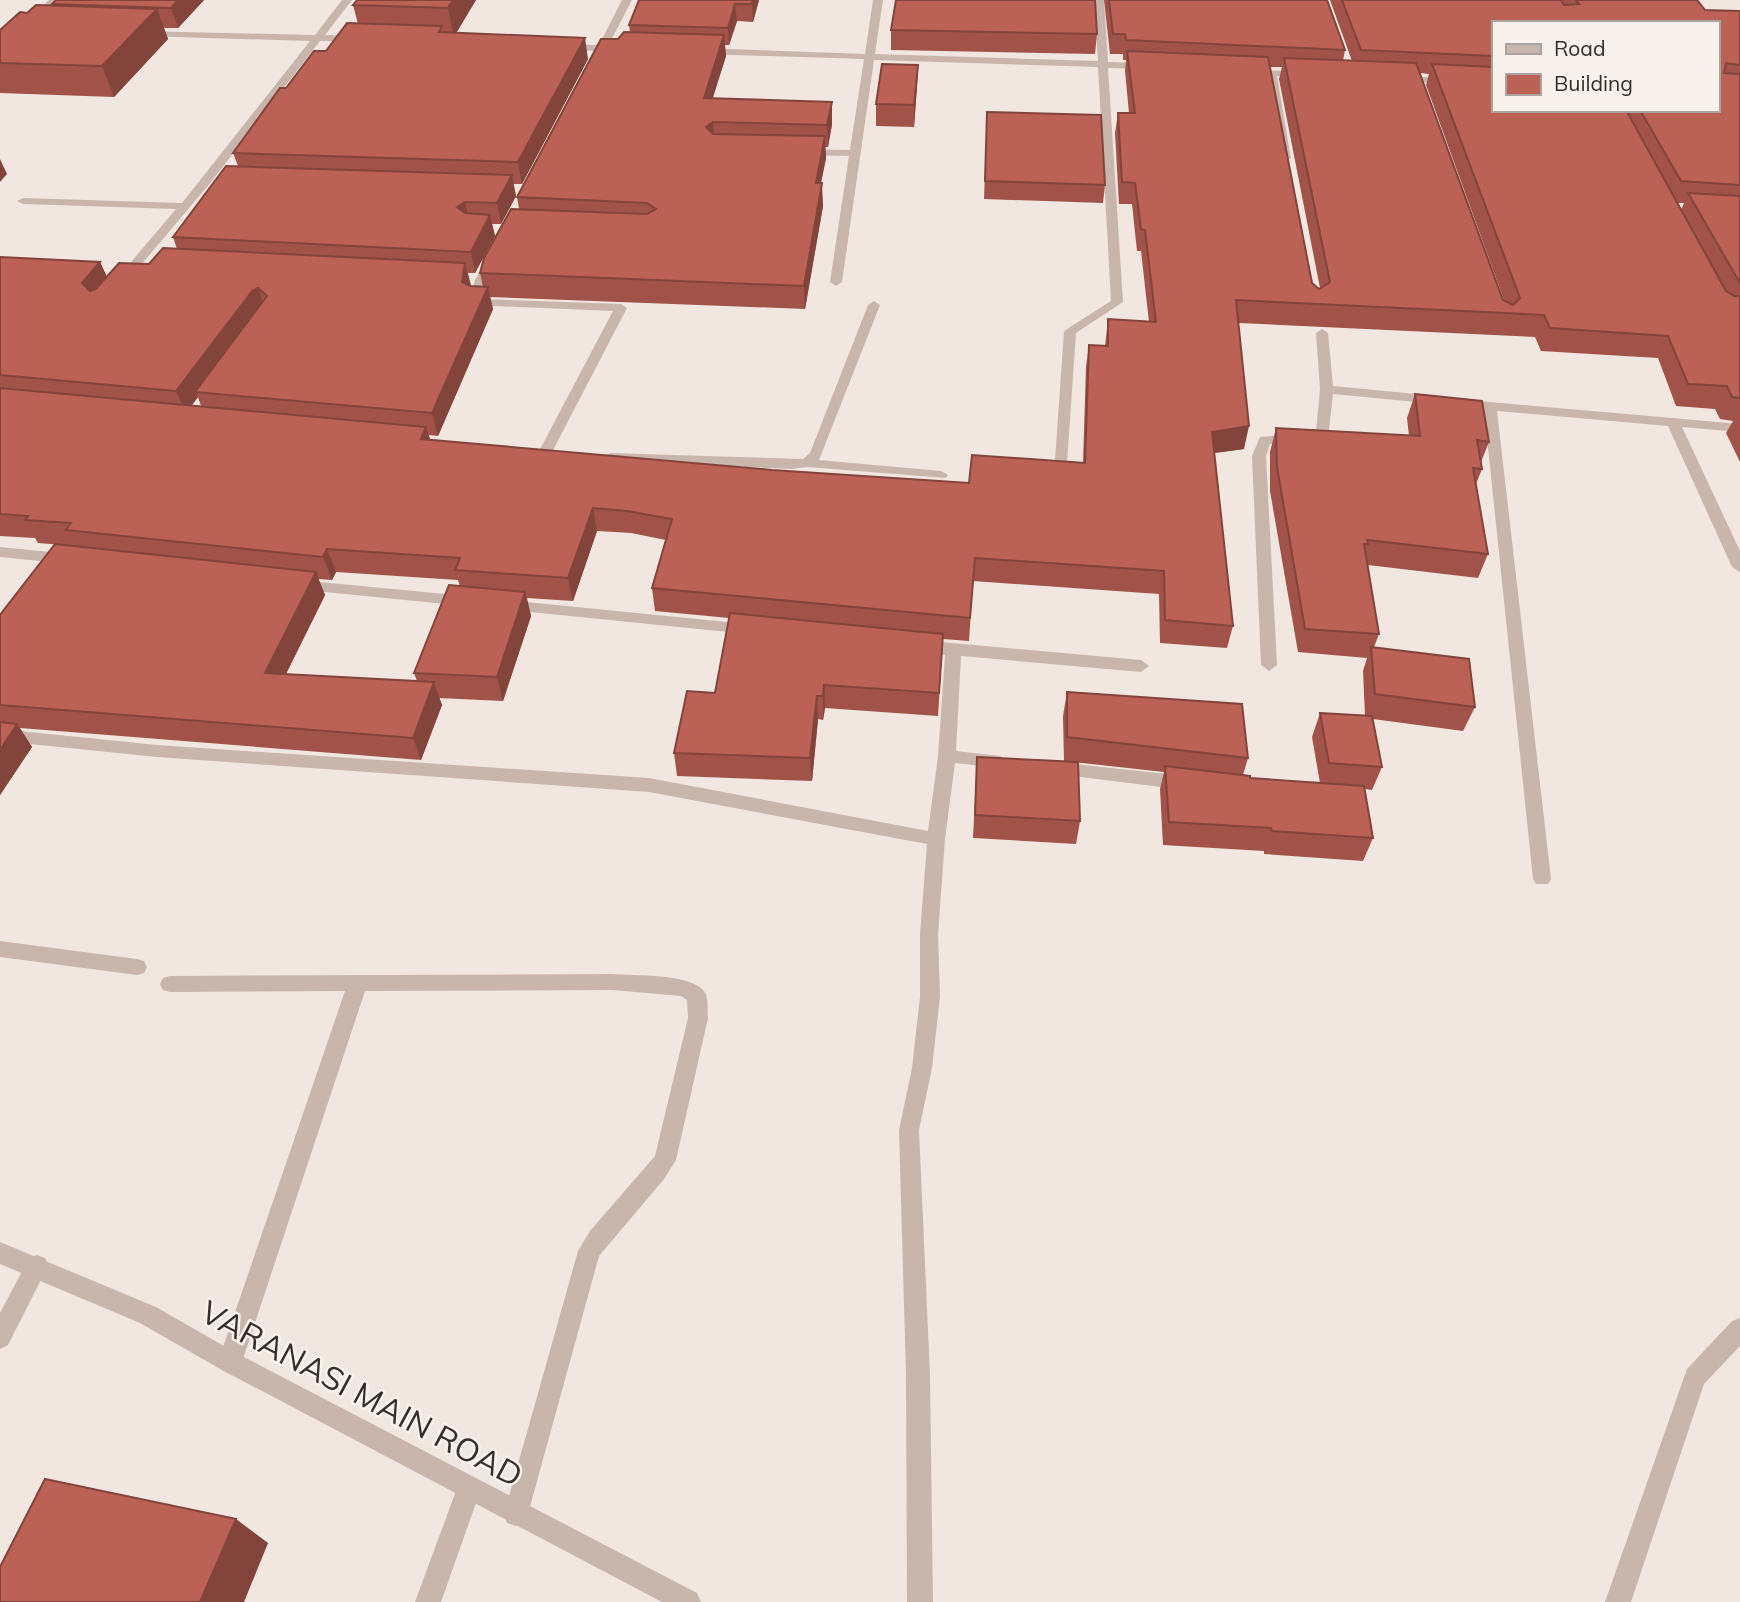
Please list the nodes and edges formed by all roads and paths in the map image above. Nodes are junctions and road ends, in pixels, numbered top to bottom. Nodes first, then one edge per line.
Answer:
1 (54, 0) edge
2 (348, 0) edge
3 (627, 0) edge
4 (878, 0) edge
5 (1099, 0) edge
6 (23, 29) junction
7 (37, 30) edge
8 (130, 32) edge
9 (318, 38) junction
10 (372, 40) edge
11 (548, 47) edge
12 (0, 49) edge
13 (602, 49) junction
14 (629, 50) edge
15 (695, 51) edge
16 (869, 55) junction
17 (1104, 64) junction
18 (1160, 67) edge
19 (1230, 71) edge
20 (590, 73) edge
21 (1271, 73) junction
22 (1311, 74) edge
23 (1390, 78) edge
24 (1416, 80) junction
25 (1492, 82) edge
26 (1421, 93) edge
27 (784, 151) edge
28 (854, 153) junction
29 (1289, 168) edge
30 (206, 180) junction
31 (220, 181) edge
32 (23, 201) dead end
33 (184, 206) junction
34 (497, 250) edge
35 (136, 262) junction
36 (150, 263) edge
37 (118, 279) edge
38 (836, 282) dead end
39 (874, 305) dead end
40 (1322, 333) dead end
41 (1327, 388) junction
42 (1490, 406) junction
43 (1673, 422) junction
44 (1740, 428) edge
45 (545, 453) edge
46 (600, 456) edge
47 (807, 463) junction
48 (1061, 474) edge
49 (941, 475) dead end
50 (0, 552) edge
51 (82, 561) edge
52 (1740, 567) edge
53 (287, 583) edge
54 (772, 632) edge
55 (897, 644) edge
56 (953, 650) junction
57 (1269, 665) dead end
58 (1141, 666) dead end
59 (0, 735) edge
60 (947, 756) junction
61 (1017, 764) edge
62 (1044, 767) edge
63 (1196, 784) edge
64 (936, 839) junction
65 (1542, 879) dead end
66 (0, 949) edge
67 (137, 967) dead end
68 (170, 984) dead end
69 (357, 985) junction
70 (0, 1253) edge
71 (37, 1266) junction
72 (1740, 1329) edge
73 (0, 1337) edge
74 (230, 1362) junction
75 (470, 1489) junction
76 (516, 1514) junction
77 (652, 1594) edge
78 (428, 1602) edge
79 (688, 1602) edge
80 (920, 1602) edge
81 (1618, 1602) edge

1 - 6 street
2 - 9 street
3 - 13 street
4 - 16 street
5 - 17 street
6 - 7 street
6 - 12 street
8 - 9 street
9 - 10 street
9 - 30 street
11 - 13 street
13 - 14 street
13 - 20 street
15 - 16 street
16 - 17 street
16 - 28 street
17 - 18 street
17 - 48 street
19 - 21 street
21 - 22 street
21 - 29 street
23 - 24 street
24 - 25 street
24 - 26 street
27 - 28 street
28 - 38 street
30 - 31 street
30 - 33 street
32 - 33 street
33 - 35 street
34 - 45 street
35 - 36 street
35 - 37 street
39 - 47 street
40 - 41 street
41 - 42 street
41 - 57 street
42 - 43 street
42 - 65 street
43 - 44 street
43 - 52 street
46 - 47 street
47 - 49 street
50 - 51 street
53 - 54 street
55 - 56 street
56 - 58 street
56 - 60 street
59 - 64 street
60 - 61 street
60 - 64 street
62 - 63 street
64 - 80 street
66 - 67 street
68 - 69 street
69 - 74 street
69 - 76 street
70 - 71 street, VARANASI MAIN ROAD
71 - 73 street
71 - 74 street, VARANASI MAIN ROAD
72 - 81 street
74 - 75 street, VARANASI MAIN ROAD
75 - 76 street, VARANASI MAIN ROAD
75 - 78 street
76 - 77 street, VARANASI MAIN ROAD
77 - 79 street, VARANASI MAIN ROAD

